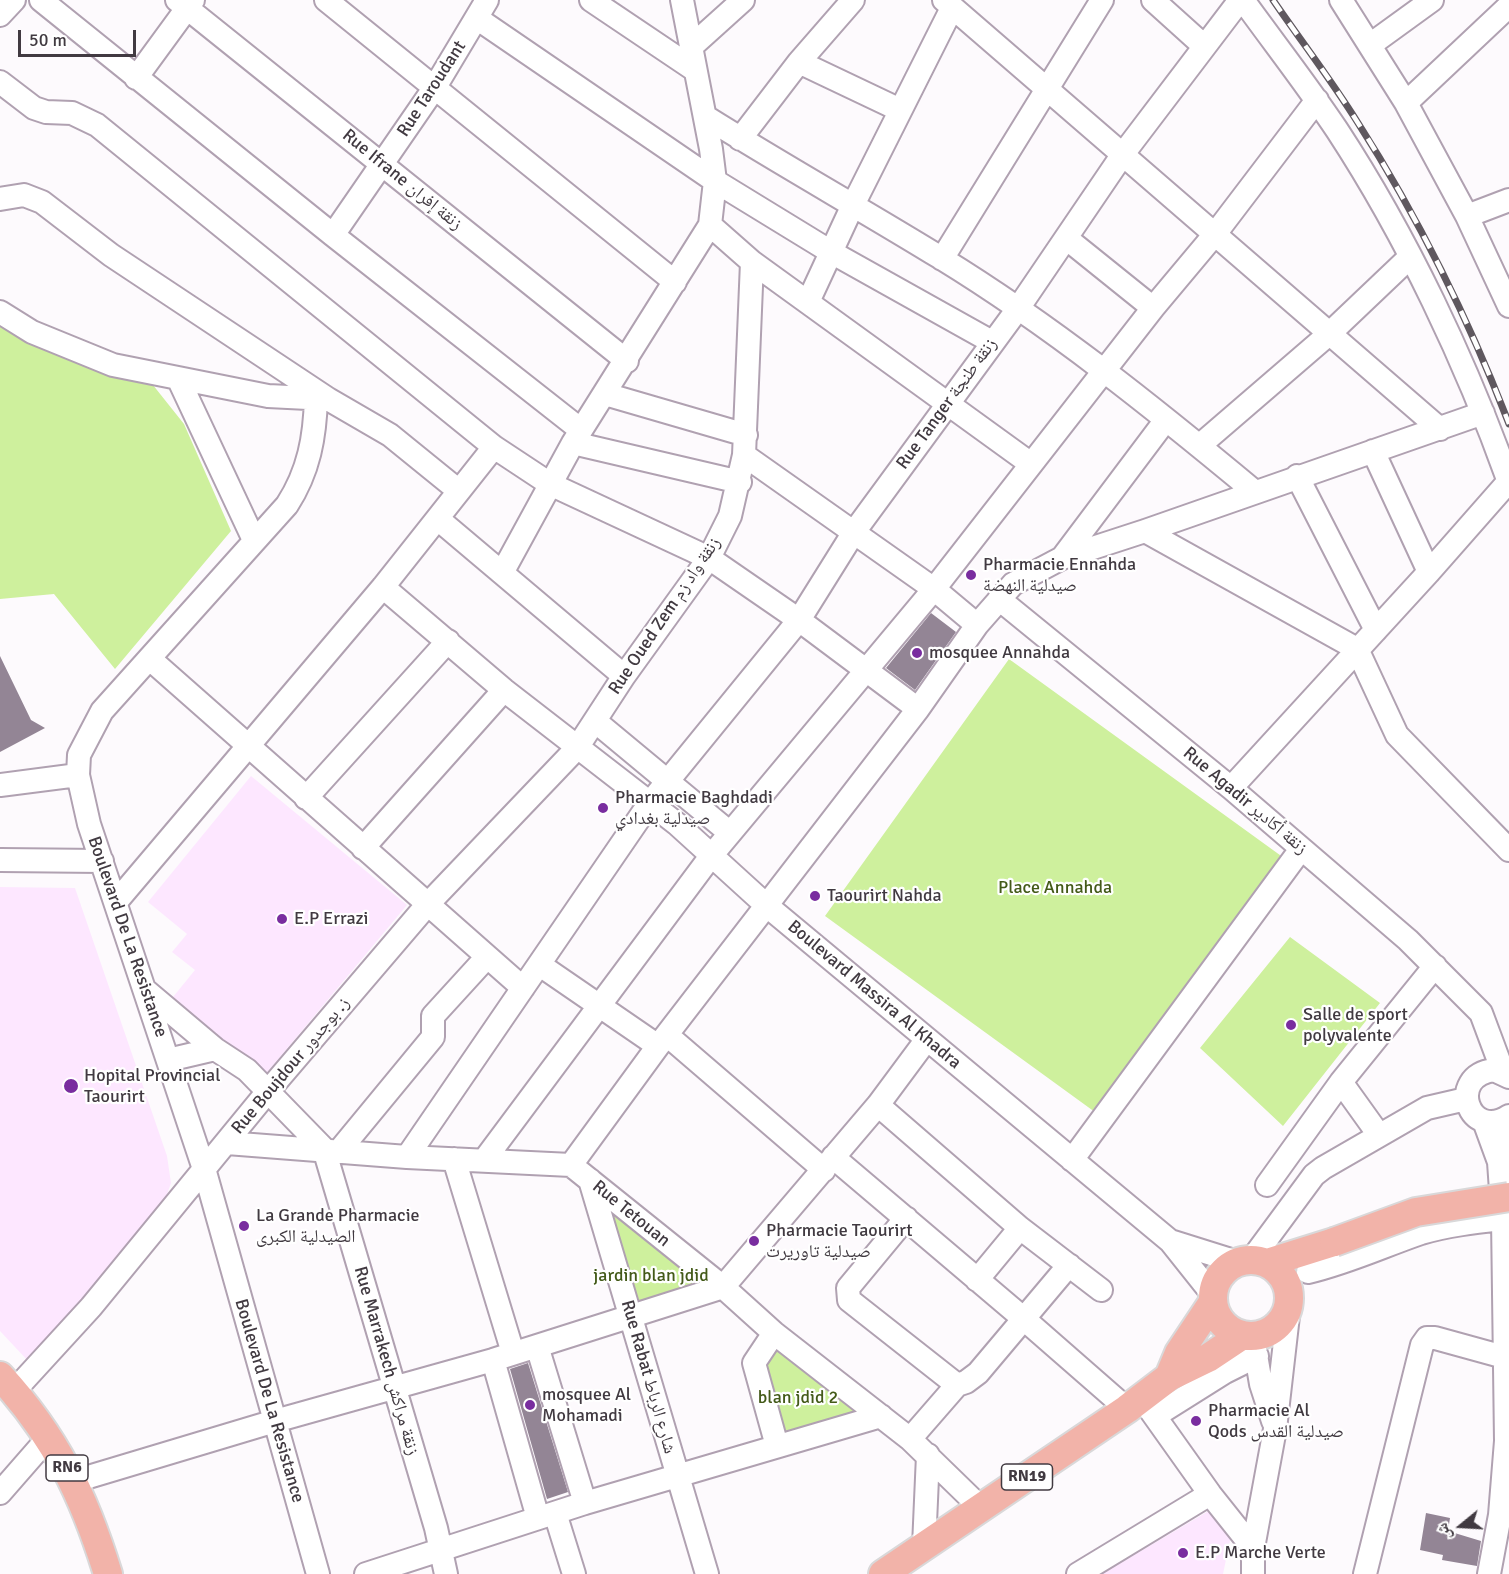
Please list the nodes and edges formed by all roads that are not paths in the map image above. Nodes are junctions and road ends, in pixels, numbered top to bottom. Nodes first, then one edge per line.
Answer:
1 (14, 0) edge
2 (41, 0) edge
3 (326, 0) edge
4 (591, 0) edge
5 (682, 0) edge
6 (743, 0) edge
7 (853, 0) edge
8 (1102, 0) edge
9 (1153, 0) edge
10 (1242, 0) edge
11 (1341, 0) edge
12 (1432, 0) edge
13 (186, 3) edge
14 (948, 4) edge
15 (482, 6) edge
16 (1499, 8) edge
17 (0, 15) edge
18 (1370, 45) junction
19 (692, 46) junction
20 (1204, 46) junction
21 (799, 62) junction
22 (695, 70) junction
23 (136, 78) junction
24 (0, 82) edge
25 (435, 87) junction
26 (1048, 89) junction
27 (1317, 100) junction
28 (1406, 103) junction
29 (900, 110) junction
30 (706, 117) junction
31 (740, 139) junction
32 (1123, 154) junction
33 (383, 164) junction
34 (714, 181) junction
35 (0, 199) edge
36 (1509, 200) edge
37 (852, 207) junction
38 (1467, 216) junction
39 (710, 225) junction
40 (1215, 234) junction
41 (333, 235) junction
42 (1066, 238) junction
43 (831, 252) junction
44 (1410, 257) junction
45 (942, 259) junction
46 (752, 262) junction
47 (675, 282) junction
48 (1506, 293) edge
49 (808, 302) junction
50 (1153, 308) junction
51 (1017, 310) junction
52 (0, 312) edge
53 (1329, 334) junction
54 (992, 342) junction
55 (627, 361) junction
56 (1105, 371) junction
57 (178, 378) junction
58 (605, 394) junction
59 (322, 398) junction
60 (947, 403) junction
61 (1483, 413) junction
62 (1165, 421) junction
63 (1440, 429) junction
64 (577, 436) junction
65 (745, 445) junction
66 (1199, 446) junction
67 (494, 447) junction
68 (1373, 451) junction
69 (1031, 464) junction
70 (1297, 476) junction
71 (740, 482) junction
72 (1509, 482) edge
73 (550, 484) junction
74 (459, 491) junction
75 (1255, 492) junction
76 (438, 519) junction
77 (1145, 531) junction
78 (854, 532) junction
79 (254, 540) junction
80 (709, 558) junction
81 (1062, 558) junction
82 (1430, 572) junction
83 (502, 573) junction
84 (383, 587) junction
85 (933, 590) junction
86 (999, 598) junction
87 (799, 620) junction
88 (977, 625) junction
89 (1376, 630) junction
90 (448, 641) junction
91 (1358, 650) junction
92 (150, 659) junction
93 (865, 669) junction
94 (624, 676) junction
95 (504, 690) junction
96 (918, 709) junction
97 (595, 721) junction
98 (247, 745) junction
99 (577, 748) junction
100 (78, 775) junction
101 (667, 783) junction
102 (0, 785) edge
103 (1231, 788) junction
104 (306, 798) junction
105 (649, 804) junction
106 (730, 833) junction
107 (363, 848) junction
108 (1301, 849) junction
109 (1509, 850) edge
110 (711, 856) junction
111 (0, 860) edge
112 (102, 861) junction
113 (116, 902) junction
114 (427, 905) junction
115 (766, 905) junction
116 (486, 958) junction
117 (540, 965) junction
118 (1435, 966) junction
119 (523, 988) junction
120 (145, 990) junction
121 (597, 1007) junction
122 (1481, 1013) junction
123 (927, 1038) junction
124 (662, 1040) junction
125 (215, 1049) junction
126 (168, 1060) junction
127 (1477, 1075) junction
128 (1506, 1075) edge
129 (1341, 1082) junction
130 (269, 1090) junction
131 (1466, 1099) junction
132 (878, 1105) junction
133 (1498, 1119) edge
134 (1379, 1135) junction
135 (227, 1143) junction
136 (331, 1150) junction
137 (407, 1157) junction
138 (454, 1159) junction
139 (485, 1159) junction
140 (1072, 1160) junction
141 (829, 1164) junction
142 (571, 1165) junction
143 (205, 1172) junction
144 (590, 1180) junction
145 (1267, 1185) dead end
146 (1506, 1208) edge
147 (906, 1218) junction
148 (1020, 1228) junction
149 (1170, 1241) junction
150 (1328, 1244) junction
151 (1252, 1261) junction
152 (1069, 1265) junction
153 (977, 1280) junction
154 (723, 1287) junction
155 (1101, 1290) dead end
156 (1295, 1291) junction
157 (1213, 1298) junction
158 (631, 1315) junction
159 (1024, 1318) junction
160 (774, 1333) junction
161 (1250, 1343) junction
162 (537, 1346) junction
163 (503, 1356) junction
164 (1504, 1357) junction
165 (1169, 1377) junction
166 (7, 1384) edge
167 (957, 1385) junction
168 (393, 1388) junction
169 (1141, 1408) junction
170 (881, 1416) junction
171 (275, 1421) junction
172 (1275, 1429) junction
173 (48, 1438) junction
174 (910, 1439) junction
175 (777, 1446) junction
176 (928, 1455) junction
177 (676, 1476) junction
178 (75, 1481) junction
179 (0, 1493) edge
180 (1209, 1494) junction
181 (585, 1503) junction
182 (981, 1508) junction
183 (547, 1516) junction
184 (924, 1546) junction
185 (1253, 1548) junction
186 (440, 1550) junction
187 (108, 1574) edge
188 (318, 1574) edge
189 (366, 1574) edge
190 (446, 1574) edge
191 (574, 1574) edge
192 (707, 1574) edge
193 (883, 1574) edge
194 (1078, 1574) edge
195 (1253, 1574) edge
196 (1365, 1574) edge
197 (1489, 1574) edge

1 - 17 street
2 - 23 street
3 - 25 street
4 - 22 street
5 - 19 street
6 - 19 street
7 - 21 street
8 - 26 street
9 - 20 street
10 - 20 street, Rue Tanger زنقة طنجة
10 - 27 street
11 - 18 street
12 - 18 street
13 - 23 street
13 - 33 street, Rue Ifrane زنقة إفران
14 - 26 street
14 - 29 street
15 - 25 street, Rue Taroudant
15 - 34 street
16 - 28 street
18 - 28 street
19 - 22 street
20 - 32 street, Rue Tanger زنقة طنجة
21 - 29 street
21 - 31 street
22 - 30 street
23 - 41 street
24 - 67 street
25 - 33 street, Rue Taroudant
25 - 47 street
26 - 32 street
26 - 45 street
27 - 40 street
27 - 44 street
28 - 38 street
29 - 37 street
30 - 31 street
30 - 34 street
31 - 37 street
32 - 40 street
32 - 42 street, Rue Tanger زنقة طنجة
33 - 41 street, Rue Taroudant
33 - 55 street, Rue Ifrane زنقة إفران
34 - 39 street
34 - 43 street
35 - 59 street
36 - 38 street
37 - 43 street
37 - 45 street
38 - 48 street
39 - 46 street
39 - 47 street
40 - 50 street
40 - 53 street
41 - 64 street
42 - 50 street
42 - 51 street, Rue Tanger زنقة طنجة
43 - 49 street
43 - 54 street
44 - 53 street
44 - 61 street
45 - 51 street
46 - 49 street
46 - 65 street, Rue Oued Zem زنقة واد زم
47 - 55 street
49 - 60 street
50 - 56 street
51 - 54 street, Rue Tanger زنقة طنجة
51 - 56 street
52 - 57 street
53 - 63 street
53 - 66 street
54 - 60 street, Rue Tanger زنقة طنجة
55 - 58 street
56 - 62 street
56 - 69 street
57 - 59 street
57 - 79 street
58 - 64 street
58 - 65 street
59 - 74 street
59 - 79 street, Boulevard De La Resistance
60 - 69 street
60 - 78 street, Rue Tanger زنقة طنجة
61 - 63 street
61 - 72 street
62 - 66 street
62 - 81 street
63 - 68 street
64 - 71 street
64 - 73 street
65 - 71 street, Rue Oued Zem زنقة واد زم
65 - 78 street
66 - 75 street
67 - 73 street
67 - 74 street
68 - 70 street
68 - 82 street
69 - 85 street
70 - 75 street
70 - 89 street
71 - 80 street, Rue Oued Zem زنقة واد زم
72 - 82 street
73 - 80 street
73 - 83 street
74 - 76 street
75 - 77 street
76 - 83 street
76 - 84 street
77 - 81 street
77 - 91 street
78 - 85 street
78 - 87 street, Rue Tanger زنقة طنجة
79 - 92 street, Boulevard De La Resistance
80 - 87 street
80 - 94 street, Rue Oued Zem زنقة واد زم
81 - 86 street
82 - 89 street
83 - 94 street
84 - 90 street, Boulevard Massira Al Khadra
84 - 98 street
85 - 88 street
85 - 93 street
86 - 88 street
86 - 103 street, Rue Agadir زنقة أكادير
87 - 93 street
87 - 101 street, Rue Tanger زنقة طنجة
88 - 96 street
89 - 91 street
90 - 95 street, Boulevard Massira Al Khadra
90 - 104 street
91 - 103 street
91 - 109 street
92 - 98 street
92 - 100 street, Boulevard De La Resistance
93 - 96 street
93 - 106 street
94 - 97 street, Rue Oued Zem زنقة واد زم
95 - 99 street, Boulevard Massira Al Khadra
95 - 107 street
96 - 115 street
97 - 99 street, Rue Oued Zem زنقة واد زم
97 - 101 street
98 - 104 street
98 - 113 street
99 - 105 street, Boulevard Massira Al Khadra
99 - 114 street, Rue Boujdour ز. بوجدور
100 - 102 street
100 - 112 street, Boulevard De La Resistance
101 - 105 street, Rue Tanger زنقة طنجة
101 - 106 street
103 - 108 street, Rue Agadir زنقة أكادير
104 - 107 street
105 - 110 street, Boulevard Massira Al Khadra
105 - 117 street, Rue Tanger زنقة طنجة
106 - 110 street
107 - 114 street
108 - 118 street, Rue Agadir زنقة أكادير
108 - 140 street
110 - 115 street, Boulevard Massira Al Khadra
110 - 121 street
111 - 112 street
112 - 113 street, Boulevard De La Resistance
113 - 120 street, Boulevard De La Resistance
114 - 116 street
114 - 130 street, Rue Boujdour ز. بوجدور
115 - 123 street, Boulevard Massira Al Khadra
115 - 124 street
116 - 119 street
116 - 136 street
117 - 119 street, Rue Tanger زنقة طنجة
117 - 121 street
118 - 122 street, Rue Agadir زنقة أكادير
118 - 129 street
119 - 137 street, Rue Tanger زنقة طنجة
120 - 125 street
120 - 126 street, Boulevard De La Resistance
121 - 124 street
121 - 139 street
122 - 127 street
122 - 128 street
123 - 132 street
123 - 140 street, Boulevard Massira Al Khadra
124 - 141 street
124 - 142 street
125 - 126 street
125 - 130 street
126 - 143 street, Boulevard De La Resistance
127 - 128 street
127 - 131 street
129 - 134 street
129 - 145 street
130 - 135 street, Rue Boujdour ز. بوجدور
130 - 136 street
131 - 133 street
131 - 134 street
132 - 141 street
132 - 148 street
133 - 146 street
134 - 151 street
135 - 136 street
135 - 143 street, Rue Boujdour ز. بوجدور
136 - 137 street
136 - 168 street, Rue Marrakech زنقة مراكش
137 - 138 street
138 - 139 street
138 - 163 street
139 - 142 street
140 - 149 street, Boulevard Massira Al Khadra
141 - 147 street
141 - 154 street
142 - 144 street, Rue Tetouan
143 - 166 street, Rue Boujdour ز. بوجدور
143 - 171 street, Boulevard De La Resistance
144 - 154 street, Rue Tetouan
144 - 158 street, Rue Rabat شارع الرباط
146 - 150 main road, bridge
146 - 156 street
146 - 164 street
147 - 153 street
147 - 167 street
148 - 152 street
148 - 153 street
149 - 151 street
149 - 157 street
150 - 151 main road
150 - 156 main road, RN19
151 - 156 main road
151 - 157 main road
152 - 155 street
152 - 159 street
153 - 159 street
154 - 158 street
154 - 160 street, Rue Tetouan
156 - 161 main road, RN19
156 - 172 street
157 - 161 main road
157 - 165 main road
158 - 162 street
158 - 177 street, Rue Rabat شارع الرباط
159 - 167 street
159 - 169 street
160 - 170 street, Rue Tetouan
160 - 175 street
161 - 165 main road, RN19
161 - 169 street
161 - 172 street
162 - 163 street
162 - 181 street
163 - 168 street
163 - 183 street
164 - 196 street
164 - 197 street
165 - 169 main road, RN19
166 - 173 main road, RN6
167 - 174 street
168 - 171 street
168 - 186 street, Rue Marrakech زنقة مراكش
169 - 180 street
169 - 182 main road, RN19
170 - 174 street, Rue Tetouan
170 - 175 street
171 - 178 street
171 - 188 street, Boulevard De La Resistance
172 - 185 street
173 - 178 main road, RN6
173 - 179 street
174 - 176 street, Rue Tetouan
175 - 177 street
176 - 182 street, Rue Tetouan
176 - 184 street
177 - 181 street
177 - 192 street, Rue Rabat شارع الرباط
178 - 187 main road, RN6
180 - 185 street
180 - 194 street
181 - 183 street
182 - 184 main road, RN19
183 - 186 street
183 - 191 street
184 - 193 main road, RN19
185 - 195 street
186 - 189 street
186 - 190 street, Rue Marrakech زنقة مراكش

